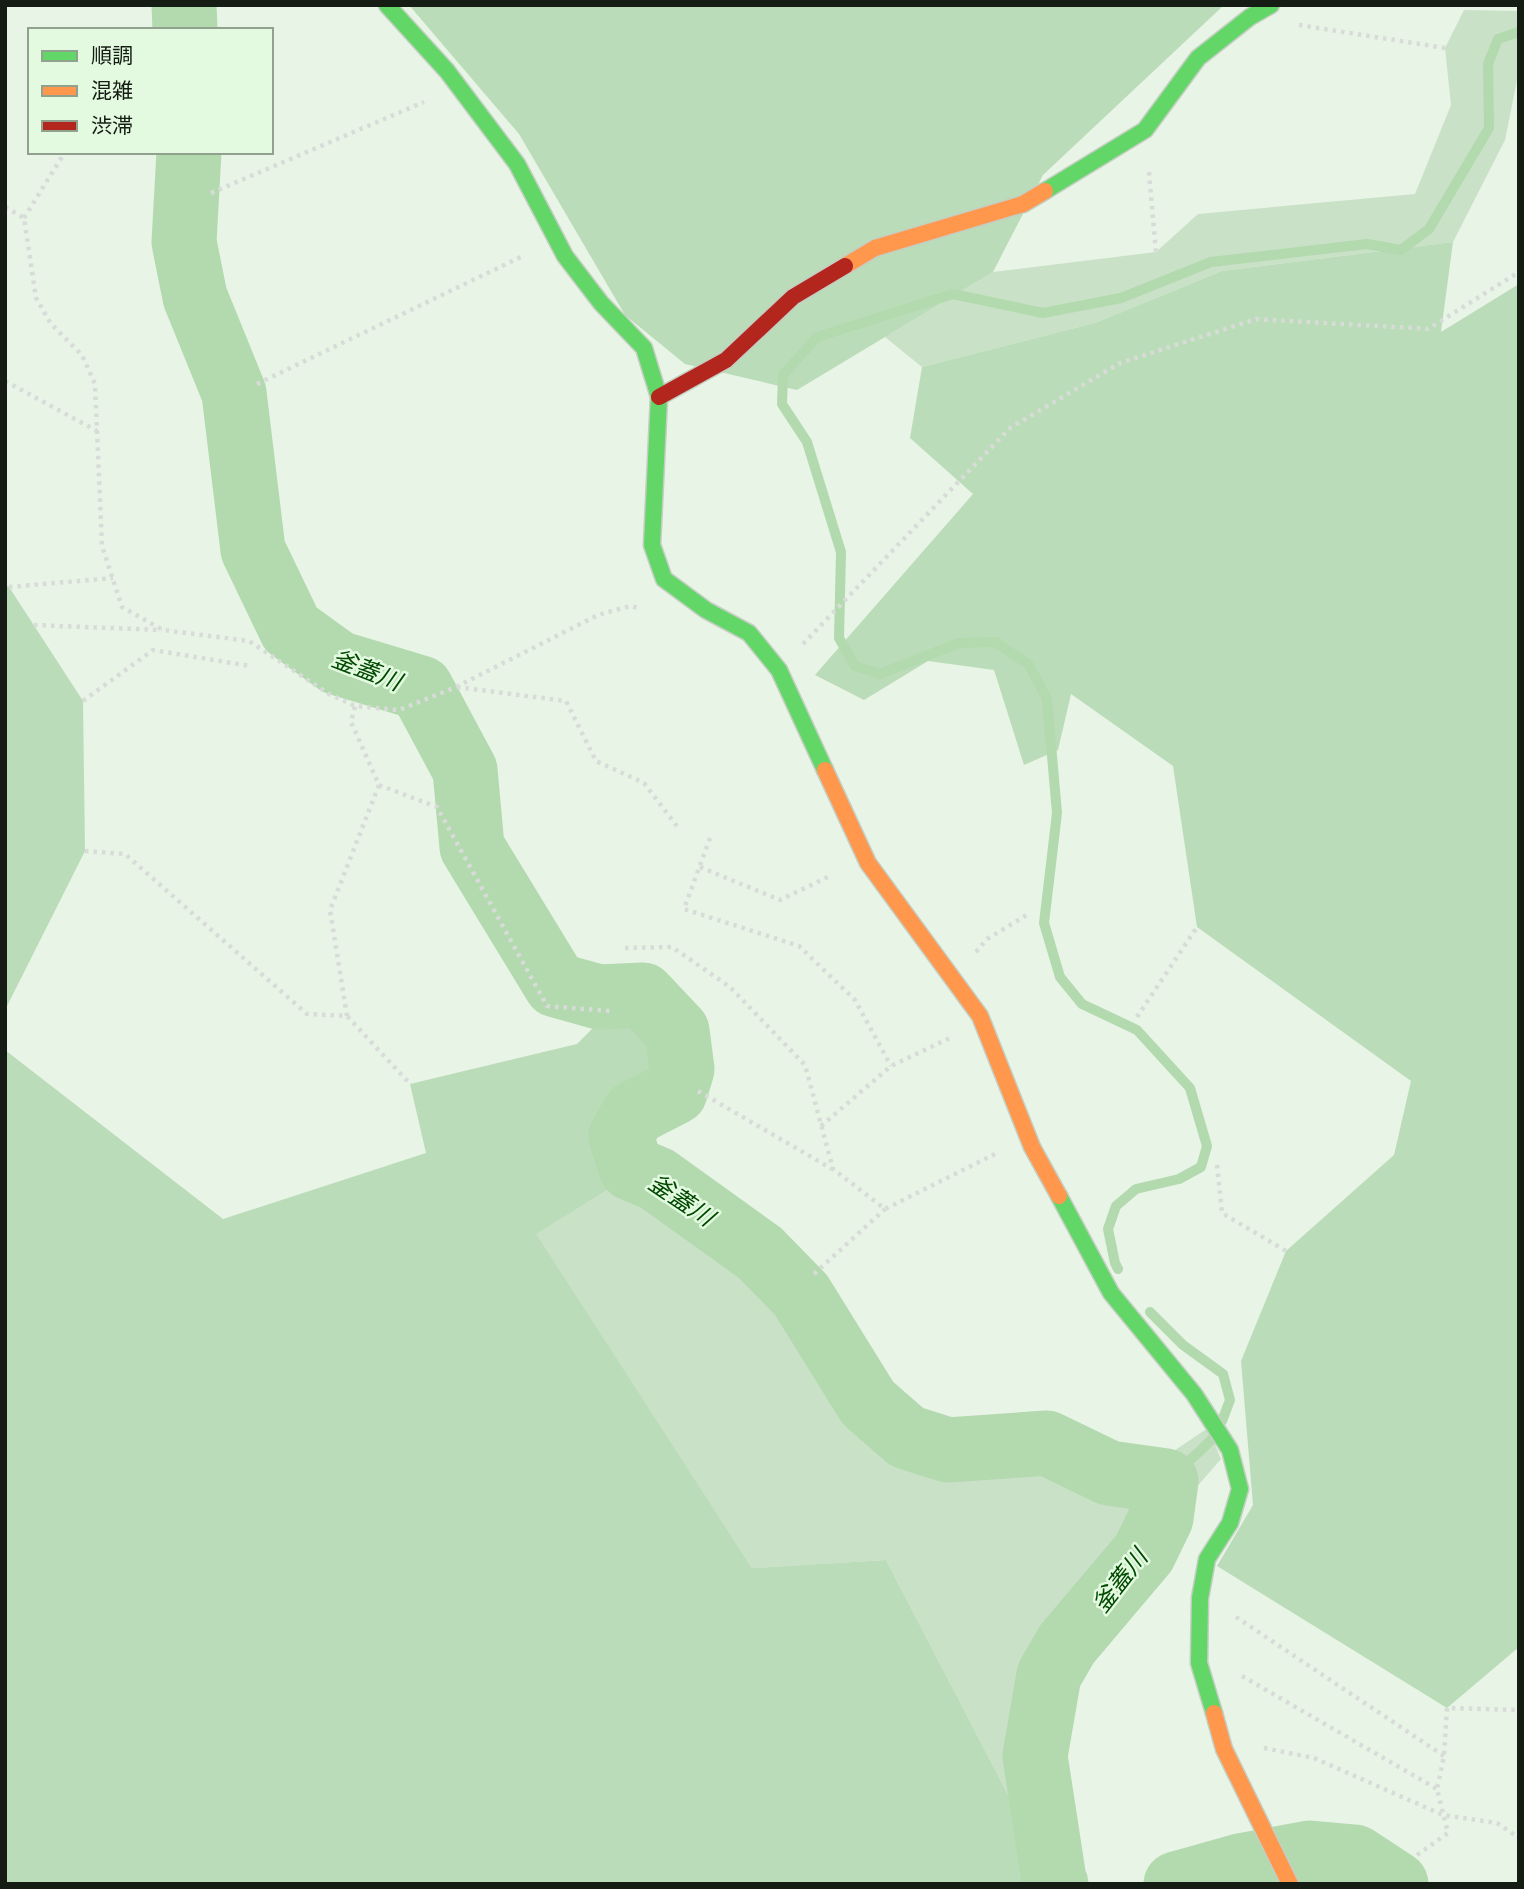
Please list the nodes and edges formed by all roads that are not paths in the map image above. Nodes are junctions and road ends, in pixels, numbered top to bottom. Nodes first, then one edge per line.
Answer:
1 (387, 5) edge
2 (1271, 5) edge
3 (659, 397) junction
4 (1290, 1884) edge

1 - 3 street
2 - 3 street
3 - 4 street

